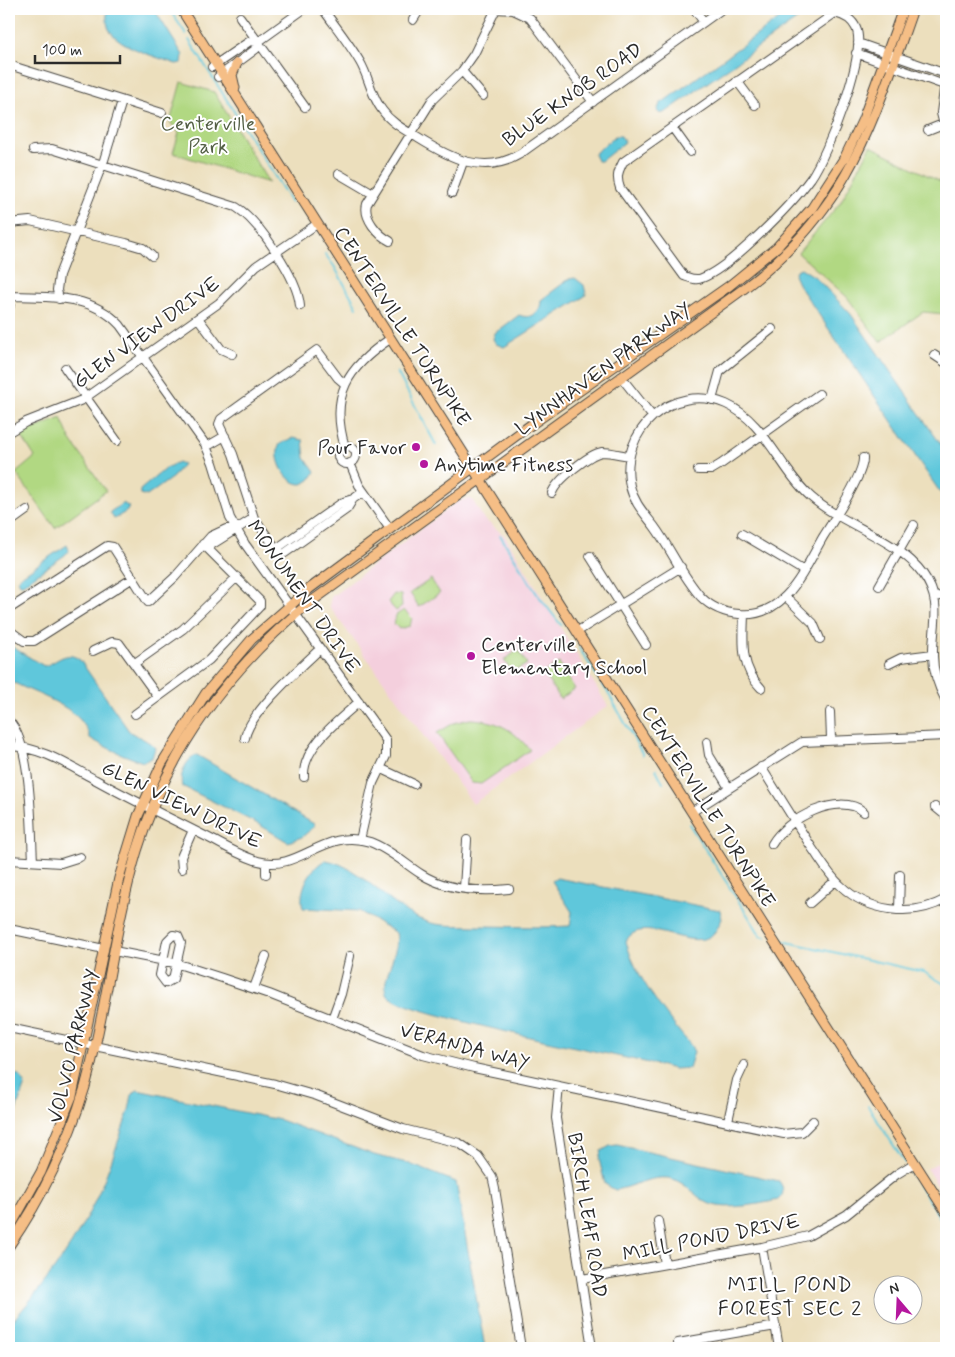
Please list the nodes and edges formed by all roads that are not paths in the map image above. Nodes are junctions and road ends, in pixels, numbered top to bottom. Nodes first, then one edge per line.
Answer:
1 (174, 9) edge
2 (181, 9) edge
3 (304, 9) edge
4 (323, 9) edge
5 (420, 9) edge
6 (496, 9) edge
7 (694, 9) edge
8 (722, 9) edge
9 (903, 9) edge
10 (913, 9) edge
11 (240, 17) dead end
12 (413, 20) dead end
13 (704, 22) junction
14 (258, 42) junction
15 (858, 43) junction
16 (888, 52) junction
17 (856, 53) junction
18 (898, 56) junction
19 (884, 62) junction
20 (238, 63) junction
21 (9, 65) edge
22 (214, 66) junction
23 (894, 66) junction
24 (462, 71) junction
25 (946, 74) edge
26 (220, 75) junction
27 (737, 81) junction
28 (945, 82) edge
29 (483, 96) dead end
30 (122, 101) junction
31 (593, 102) junction
32 (242, 104) junction
33 (755, 105) dead end
34 (305, 107) dead end
35 (162, 113) dead end
36 (943, 124) junction
37 (672, 127) junction
38 (928, 130) dead end
39 (410, 133) junction
40 (946, 133) edge
41 (33, 150) dead end
42 (690, 152) dead end
43 (463, 162) junction
44 (102, 164) junction
45 (339, 174) dead end
46 (452, 193) dead end
47 (373, 194) junction
48 (9, 223) edge
49 (317, 224) junction
50 (75, 231) junction
51 (390, 241) dead end
52 (274, 252) junction
53 (152, 256) dead end
54 (10, 296) edge
55 (59, 299) junction
56 (300, 306) dead end
57 (9, 309) edge
58 (198, 318) junction
59 (772, 329) dead end
60 (390, 338) junction
61 (232, 354) dead end
62 (934, 354) dead end
63 (144, 357) junction
64 (946, 363) edge
65 (65, 368) dead end
66 (620, 377) junction
67 (345, 384) junction
68 (819, 394) dead end
69 (86, 398) junction
70 (712, 400) junction
71 (652, 416) junction
72 (9, 432) edge
73 (225, 436) junction
74 (762, 436) junction
75 (118, 441) dead end
76 (345, 446) junction
77 (206, 447) junction
78 (629, 456) junction
79 (863, 458) dead end
80 (350, 463) junction
81 (472, 467) junction
82 (698, 470) dead end
83 (480, 479) junction
84 (363, 492) junction
85 (552, 493) dead end
86 (27, 510) dead end
87 (836, 515) junction
88 (254, 518) junction
89 (9, 523) edge
90 (914, 525) dead end
91 (235, 528) junction
92 (390, 529) junction
93 (742, 534) dead end
94 (203, 544) junction
95 (899, 551) junction
96 (590, 556) dead end
97 (681, 567) junction
98 (804, 571) junction
99 (133, 578) junction
100 (238, 578) junction
101 (879, 586) dead end
102 (946, 594) edge
103 (786, 597) junction
104 (934, 598) junction
105 (621, 605) junction
106 (289, 606) junction
107 (9, 608) edge
108 (296, 614) junction
109 (744, 615) junction
110 (9, 630) edge
111 (578, 632) junction
112 (820, 639) dead end
113 (646, 645) dead end
114 (320, 649) junction
115 (92, 651) dead end
116 (933, 654) junction
117 (135, 664) junction
118 (889, 664) dead end
119 (761, 688) dead end
120 (158, 697) junction
121 (946, 701) edge
122 (359, 702) junction
123 (830, 712) dead end
124 (134, 714) dead end
125 (9, 721) edge
126 (946, 736) edge
127 (245, 738) dead end
128 (831, 739) junction
129 (707, 742) dead end
130 (9, 746) edge
131 (23, 748) junction
132 (761, 767) junction
133 (380, 768) junction
134 (304, 777) dead end
135 (414, 784) dead end
136 (728, 788) junction
137 (143, 805) junction
138 (935, 807) dead end
139 (153, 810) junction
140 (693, 811) junction
141 (864, 812) dead end
142 (946, 816) edge
143 (795, 821) junction
144 (194, 830) junction
145 (360, 840) junction
146 (467, 840) dead end
147 (772, 844) dead end
148 (80, 857) dead end
149 (9, 860) edge
150 (33, 861) junction
151 (266, 863) junction
152 (182, 869) dead end
153 (266, 874) dead end
154 (900, 875) dead end
155 (835, 881) junction
156 (464, 888) junction
157 (509, 889) dead end
158 (946, 899) edge
159 (114, 901) joint
160 (125, 901) joint
161 (810, 903) dead end
162 (899, 910) junction
163 (9, 929) edge
164 (104, 949) junction
165 (114, 951) junction
166 (266, 956) dead end
167 (350, 956) dead end
168 (163, 960) junction
169 (177, 963) junction
170 (254, 988) junction
171 (332, 1020) junction
172 (9, 1028) edge
173 (85, 1044) junction
174 (94, 1045) junction
175 (744, 1065) dead end
176 (559, 1086) junction
177 (728, 1121) junction
178 (813, 1121) dead end
179 (914, 1163) junction
180 (946, 1212) edge
181 (658, 1221) dead end
182 (9, 1228) edge
183 (9, 1246) edge
184 (762, 1247) junction
185 (666, 1264) junction
186 (582, 1279) junction
187 (776, 1326) junction
188 (678, 1343) dead end
189 (521, 1348) edge
190 (592, 1348) edge
191 (779, 1348) edge

1 - 22 main road, CENTERVILLE TURNPIKE
2 - 22 main road, CENTERVILLE TURNPIKE
3 - 14 street
4 - 39 street, BLUE KNOB ROAD
5 - 12 street
6 - 24 street
6 - 31 street
7 - 13 street
8 - 13 street, BLUE KNOB ROAD
9 - 16 main road, LYNNHAVEN PARKWAY
10 - 18 main road, LYNNHAVEN PARKWAY
11 - 14 street
13 - 31 street, BLUE KNOB ROAD
14 - 20 street
14 - 22 street
14 - 34 street
15 - 16 street
15 - 17 street
15 - 27 street
16 - 18 street
16 - 19 main road, LYNNHAVEN PARKWAY
17 - 19 street
17 - 37 street
18 - 23 main road, LYNNHAVEN PARKWAY
18 - 25 street
19 - 23 street
19 - 81 main road, LYNNHAVEN PARKWAY
20 - 26 street
20 - 32 main road
21 - 30 street
22 - 26 main road, CENTERVILLE TURNPIKE
23 - 28 street
23 - 66 main road, LYNNHAVEN PARKWAY
24 - 29 street
24 - 39 street
26 - 32 main road, CENTERVILLE TURNPIKE
26 - 49 main road, CENTERVILLE TURNPIKE
27 - 33 street
27 - 37 street
28 - 36 street
30 - 35 street
30 - 44 street
31 - 43 street, BLUE KNOB ROAD
32 - 49 main road, CENTERVILLE TURNPIKE
36 - 38 street
36 - 40 street
37 - 42 street
39 - 43 street, BLUE KNOB ROAD
39 - 47 street
41 - 44 street
43 - 46 street
44 - 50 street
44 - 52 street
45 - 47 street
47 - 51 street
48 - 50 street
49 - 52 street, GLEN VIEW DRIVE
49 - 60 main road, CENTERVILLE TURNPIKE
50 - 53 street
50 - 55 street
52 - 56 street
52 - 58 street, GLEN VIEW DRIVE
54 - 55 street, MONUMENT DRIVE
54 - 57 street
55 - 63 street, MONUMENT DRIVE
58 - 61 street
58 - 63 street, GLEN VIEW DRIVE
59 - 70 street
60 - 67 street
60 - 81 main road, CENTERVILLE TURNPIKE
62 - 64 street
63 - 69 street, GLEN VIEW DRIVE
63 - 77 street, MONUMENT DRIVE
65 - 69 street
66 - 71 street
66 - 83 main road, LYNNHAVEN PARKWAY
67 - 73 street
67 - 76 street
68 - 74 street
69 - 72 street, GLEN VIEW DRIVE
69 - 75 street
70 - 71 street
70 - 74 street
71 - 78 street
73 - 77 street
73 - 88 street
74 - 82 street
74 - 87 street
76 - 80 street
76 - 80 street
77 - 91 street, MONUMENT DRIVE
78 - 85 street
78 - 97 street
79 - 87 street
80 - 84 street
81 - 83 main road, CENTERVILLE TURNPIKE
81 - 92 main road, LYNNHAVEN PARKWAY
83 - 108 main road, LYNNHAVEN PARKWAY
83 - 111 main road, CENTERVILLE TURNPIKE
84 - 88 street
84 - 92 street
86 - 89 street
87 - 95 street
87 - 98 street
88 - 91 street
90 - 95 street
91 - 94 street
91 - 106 street, MONUMENT DRIVE
92 - 106 main road, LYNNHAVEN PARKWAY
93 - 98 street
94 - 99 street
94 - 100 street
95 - 101 street
95 - 104 street
96 - 105 street
97 - 105 street
97 - 109 street
98 - 103 street
99 - 107 street
99 - 110 street
100 - 117 street
100 - 120 street
102 - 104 street
103 - 109 street
103 - 112 street
104 - 116 street
105 - 111 street
105 - 113 street
106 - 108 street, MONUMENT DRIVE
106 - 137 main road, LYNNHAVEN PARKWAY
108 - 114 street, MONUMENT DRIVE
108 - 139 main road, LYNNHAVEN PARKWAY
109 - 119 street
111 - 140 main road, CENTERVILLE TURNPIKE
114 - 122 street, MONUMENT DRIVE
114 - 127 street
115 - 117 street
116 - 118 street
116 - 121 street
117 - 120 street
120 - 124 street
122 - 133 street, MONUMENT DRIVE
122 - 134 street
123 - 128 street
125 - 131 street
126 - 128 street
128 - 132 street
129 - 136 street
130 - 131 street, GLEN VIEW DRIVE
131 - 137 street, GLEN VIEW DRIVE
131 - 150 street
132 - 136 street
132 - 143 street
133 - 135 street
133 - 145 street, MONUMENT DRIVE
136 - 140 street
137 - 139 street, GLEN VIEW DRIVE
137 - 159 main road, LYNNHAVEN PARKWAY
138 - 142 street
139 - 144 street, GLEN VIEW DRIVE
139 - 160 main road, LYNNHAVEN PARKWAY
140 - 179 main road, CENTERVILLE TURNPIKE
141 - 143 street
143 - 147 street
143 - 155 street
144 - 151 street, GLEN VIEW DRIVE
144 - 152 street
145 - 151 street, GLEN VIEW DRIVE
145 - 156 street, GLEN VIEW DRIVE
146 - 156 street
148 - 150 street
149 - 150 street
151 - 153 street
154 - 162 street
155 - 161 street
155 - 162 street
156 - 157 street, GLEN VIEW DRIVE
158 - 162 street
159 - 164 main road, VOLVO PARKWAY
160 - 165 main road, VOLVO PARKWAY
163 - 164 street
164 - 173 main road, VOLVO PARKWAY
165 - 168 street, VERANDA WAY
165 - 174 main road, VOLVO PARKWAY
166 - 170 street
167 - 171 street
168 - 169 street, VERANDA WAY
168 - 169 street
168 - 169 street
169 - 170 street, VERANDA WAY
170 - 171 street, VERANDA WAY
171 - 176 street, VERANDA WAY
172 - 173 street
173 - 174 street
173 - 182 main road, VOLVO PARKWAY
174 - 183 main road, VOLVO PARKWAY
174 - 189 street
175 - 177 street
176 - 177 street, VERANDA WAY
176 - 186 street, BIRCH LEAF ROAD
177 - 178 street, VERANDA WAY
179 - 180 main road, CENTERVILLE TURNPIKE
179 - 184 street, MILL POND DRIVE
181 - 185 street
184 - 185 street, MILL POND DRIVE
184 - 187 street
185 - 186 street, MILL POND DRIVE
186 - 190 street, BIRCH LEAF ROAD
187 - 188 street
187 - 191 street

